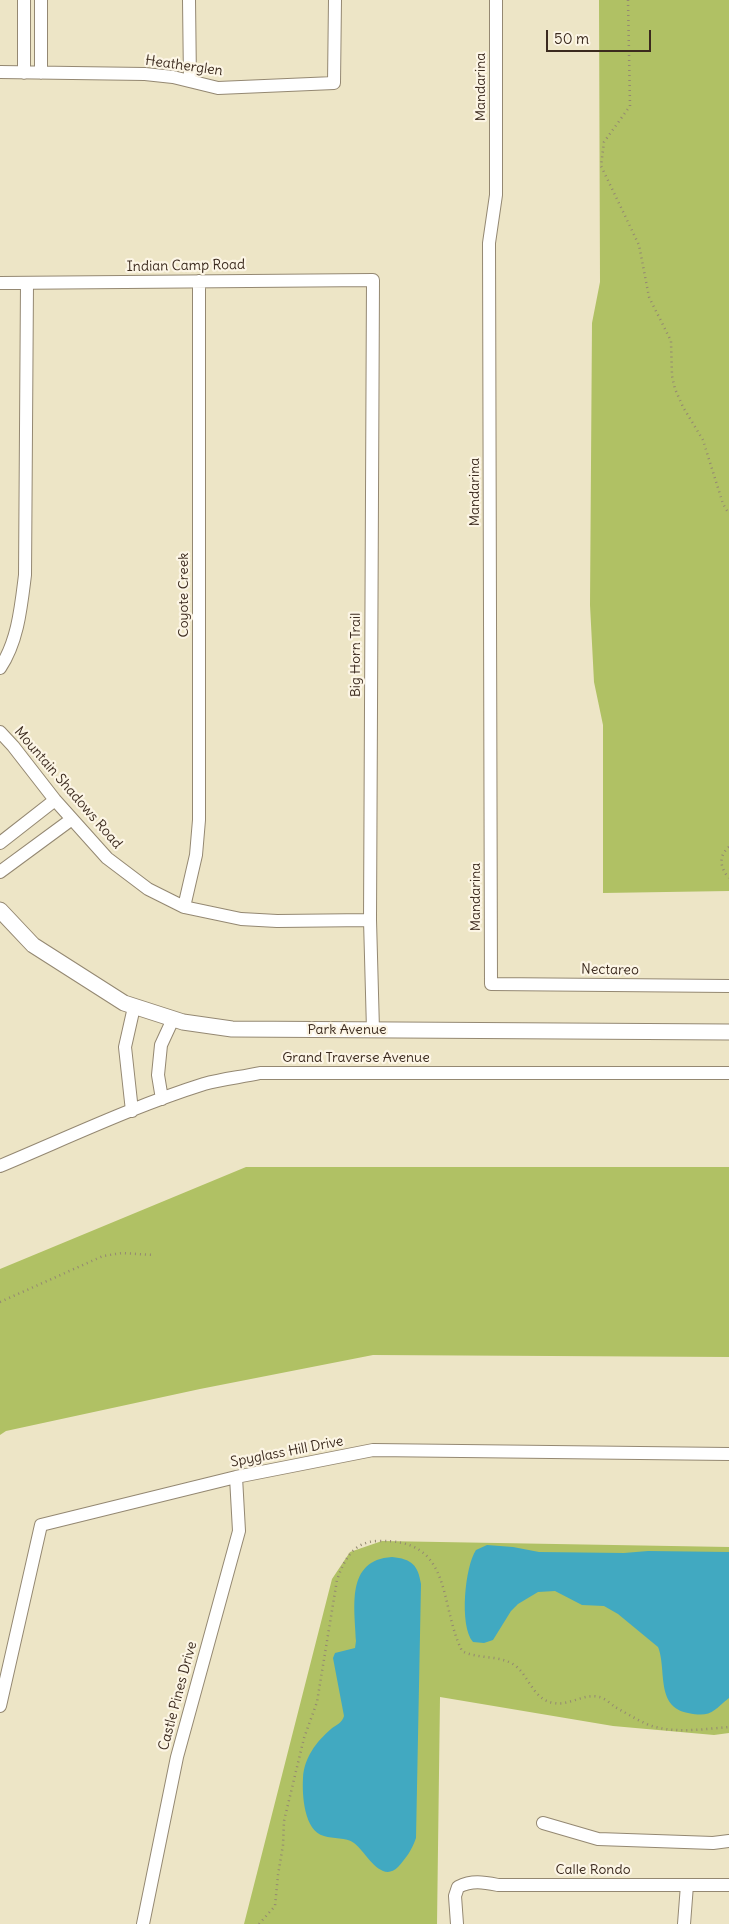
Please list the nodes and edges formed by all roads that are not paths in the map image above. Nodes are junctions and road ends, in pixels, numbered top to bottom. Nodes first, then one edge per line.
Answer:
1 (24, 0) edge
2 (41, 0) edge
3 (189, 0) edge
4 (335, 0) edge
5 (496, 0) edge
6 (0, 72) edge
7 (24, 73) junction
8 (41, 73) junction
9 (190, 81) junction
10 (372, 280) joint
11 (199, 281) junction
12 (0, 283) edge
13 (27, 283) junction
14 (0, 668) edge
15 (0, 732) edge
16 (55, 800) junction
17 (72, 819) junction
18 (0, 843) edge
19 (0, 872) edge
20 (184, 907) junction
21 (0, 910) edge
22 (370, 920) junction
23 (491, 984) joint
24 (729, 986) edge
25 (134, 1006) junction
26 (172, 1019) junction
27 (372, 1030) junction
28 (729, 1032) edge
29 (729, 1073) edge
30 (162, 1099) junction
31 (132, 1111) junction
32 (0, 1166) edge
33 (729, 1454) edge
34 (236, 1478) junction
35 (0, 1706) edge
36 (543, 1823) dead end
37 (729, 1841) edge
38 (687, 1885) junction
39 (729, 1885) edge
40 (143, 1924) edge
41 (457, 1924) edge
42 (684, 1924) edge

1 - 7 street
2 - 8 street
3 - 9 street
4 - 9 street, Heatherglen
5 - 23 street, Mandarina
6 - 7 street, Heatherglen
7 - 8 street, Heatherglen
8 - 9 street, Heatherglen
10 - 11 street, Indian Camp Road
10 - 22 street, Big Horn Trail
11 - 13 street, Indian Camp Road
11 - 20 street, Coyote Creek
12 - 13 street, Indian Camp Road
13 - 14 street
15 - 16 street, Mountain Shadows Road
16 - 17 street, Mountain Shadows Road
16 - 18 street
17 - 19 street
17 - 20 street, Mountain Shadows Road
20 - 22 street, Mountain Shadows Road
21 - 25 street, Park Avenue
22 - 27 street, Big Horn Trail
23 - 24 street, Nectareo
25 - 26 street, Park Avenue
25 - 31 street
26 - 27 street, Park Avenue
26 - 30 street
27 - 28 street, Park Avenue
29 - 30 street, Grand Traverse Avenue
30 - 31 street, Grand Traverse Avenue
31 - 32 street, Grand Traverse Avenue
33 - 34 street, Spyglass Hill Drive
34 - 35 street, Spyglass Hill Drive
34 - 40 street, Castle Pines Drive
36 - 37 street
38 - 39 street, Calle Rondo
38 - 41 street, Calle Rondo
38 - 42 street

